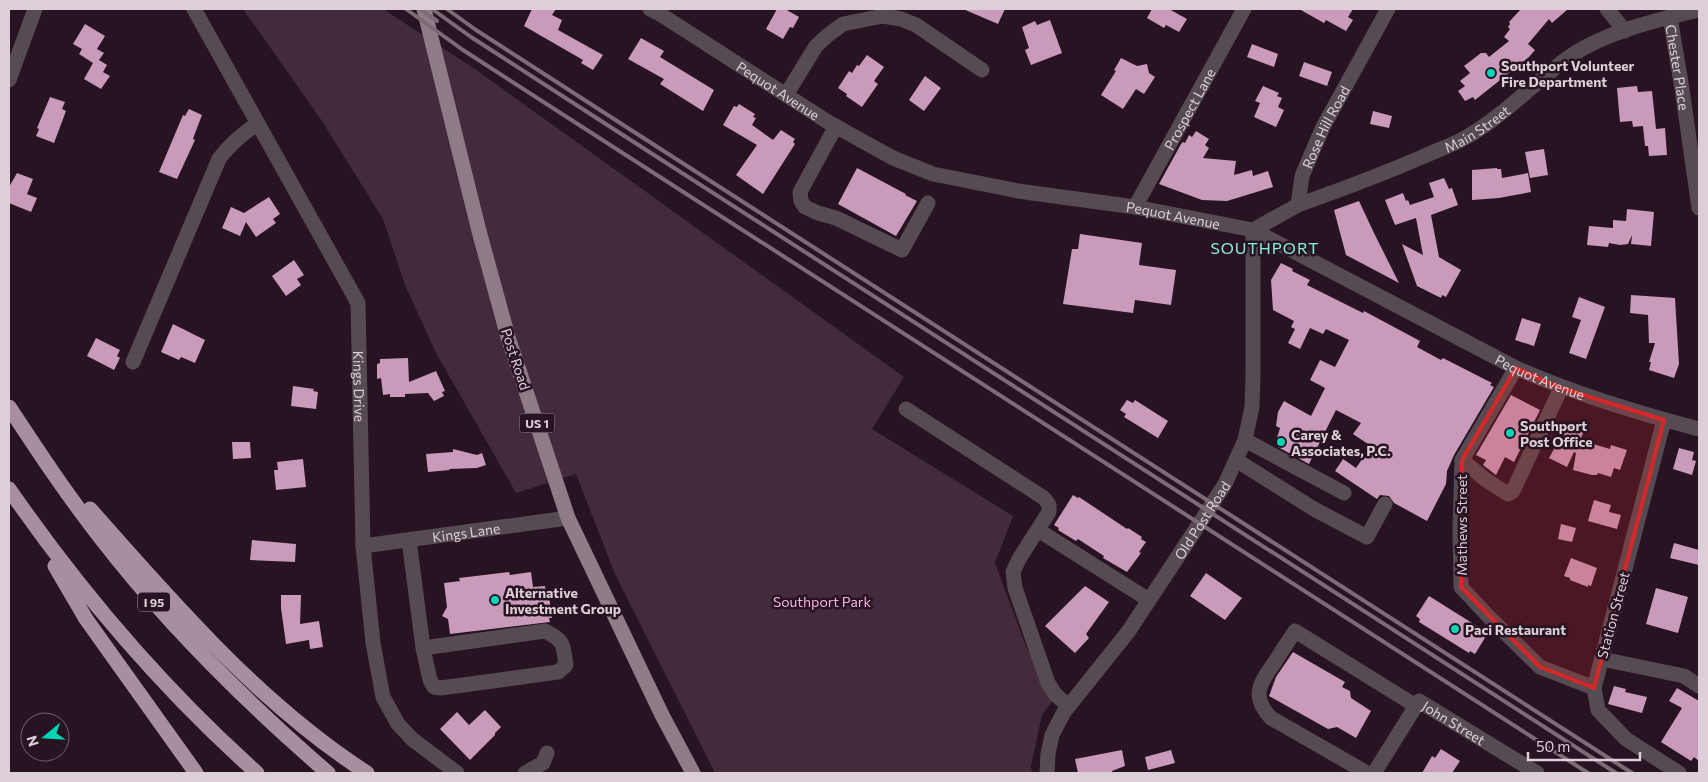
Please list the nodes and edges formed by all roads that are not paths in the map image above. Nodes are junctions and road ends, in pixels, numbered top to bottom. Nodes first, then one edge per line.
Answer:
1 (35, 9) edge
2 (194, 9) edge
3 (424, 9) edge
4 (650, 9) edge
5 (1244, 9) edge
6 (1388, 9) edge
7 (1607, 9) edge
8 (1699, 10) edge
9 (1670, 17) junction
10 (1625, 31) junction
11 (982, 70) dead end
12 (9, 80) edge
13 (786, 95) junction
14 (257, 124) junction
15 (836, 126) junction
16 (928, 203) dead end
17 (1298, 204) junction
18 (1135, 207) junction
19 (1699, 208) edge
20 (1253, 230) junction
21 (132, 362) dead end
22 (1516, 368) junction
23 (1561, 388) junction
24 (9, 407) edge
25 (906, 409) dead end
26 (1664, 420) junction
27 (1699, 429) edge
28 (1246, 440) junction
29 (36, 448) junction
30 (1236, 460) junction
31 (1462, 460) junction
32 (9, 489) edge
33 (1344, 493) dead end
34 (1385, 504) dead end
35 (29, 518) junction
36 (568, 518) junction
37 (1038, 530) junction
38 (408, 540) junction
39 (363, 546) junction
40 (1149, 600) junction
41 (423, 648) junction
42 (1602, 659) junction
43 (1699, 686) edge
44 (1594, 688) junction
45 (1068, 706) junction
46 (1416, 706) junction
47 (547, 753) dead end
48 (196, 773) edge
49 (257, 773) edge
50 (328, 773) edge
51 (367, 773) edge
52 (457, 773) edge
53 (525, 773) edge
54 (693, 773) edge
55 (1046, 773) edge
56 (1367, 773) edge
57 (1374, 773) edge
58 (1537, 773) edge
59 (1679, 773) edge

1 - 12 street
2 - 14 street, Kings Drive
3 - 36 main road, Post Road / US 1
4 - 13 street, Pequot Avenue
5 - 18 street, Prospect Lane
6 - 17 street, Rose Hill Road
7 - 10 street
8 - 9 street, Main Street
9 - 10 street, Main Street
9 - 19 street, Chester Place
10 - 17 street, Main Street
11 - 13 street
13 - 15 street, Pequot Avenue
14 - 21 street
14 - 39 street, Kings Drive
15 - 16 street
15 - 18 street, Pequot Avenue
17 - 20 street
18 - 20 street, Pequot Avenue
20 - 22 street, Pequot Avenue
20 - 28 street, Old Post Road
22 - 23 street, Pequot Avenue
22 - 31 street, Mathews Street
23 - 26 street, Pequot Avenue
23 - 31 street
24 - 29 highway, I 95
25 - 37 street
26 - 27 street, Pequot Avenue
26 - 42 street, Station Street
28 - 30 street, Old Post Road
28 - 33 street
29 - 50 highway, I 95
29 - 51 highway
30 - 34 street
30 - 40 street, Old Post Road
31 - 44 street, Mathews Street
32 - 35 highway
35 - 48 highway
35 - 49 highway
36 - 38 street, Kings Lane
36 - 54 main road, Post Road / US 1
37 - 40 street
37 - 45 street
38 - 39 street, Kings Lane
38 - 41 street
39 - 52 street, Kings Drive
40 - 45 street, Old Post Road
41 - 41 street
42 - 43 street
42 - 44 street, Station Street
44 - 59 street, Station Street
45 - 55 street, Old Post Road
46 - 56 street
46 - 57 street, John Street
46 - 58 street, John Street
47 - 53 street

